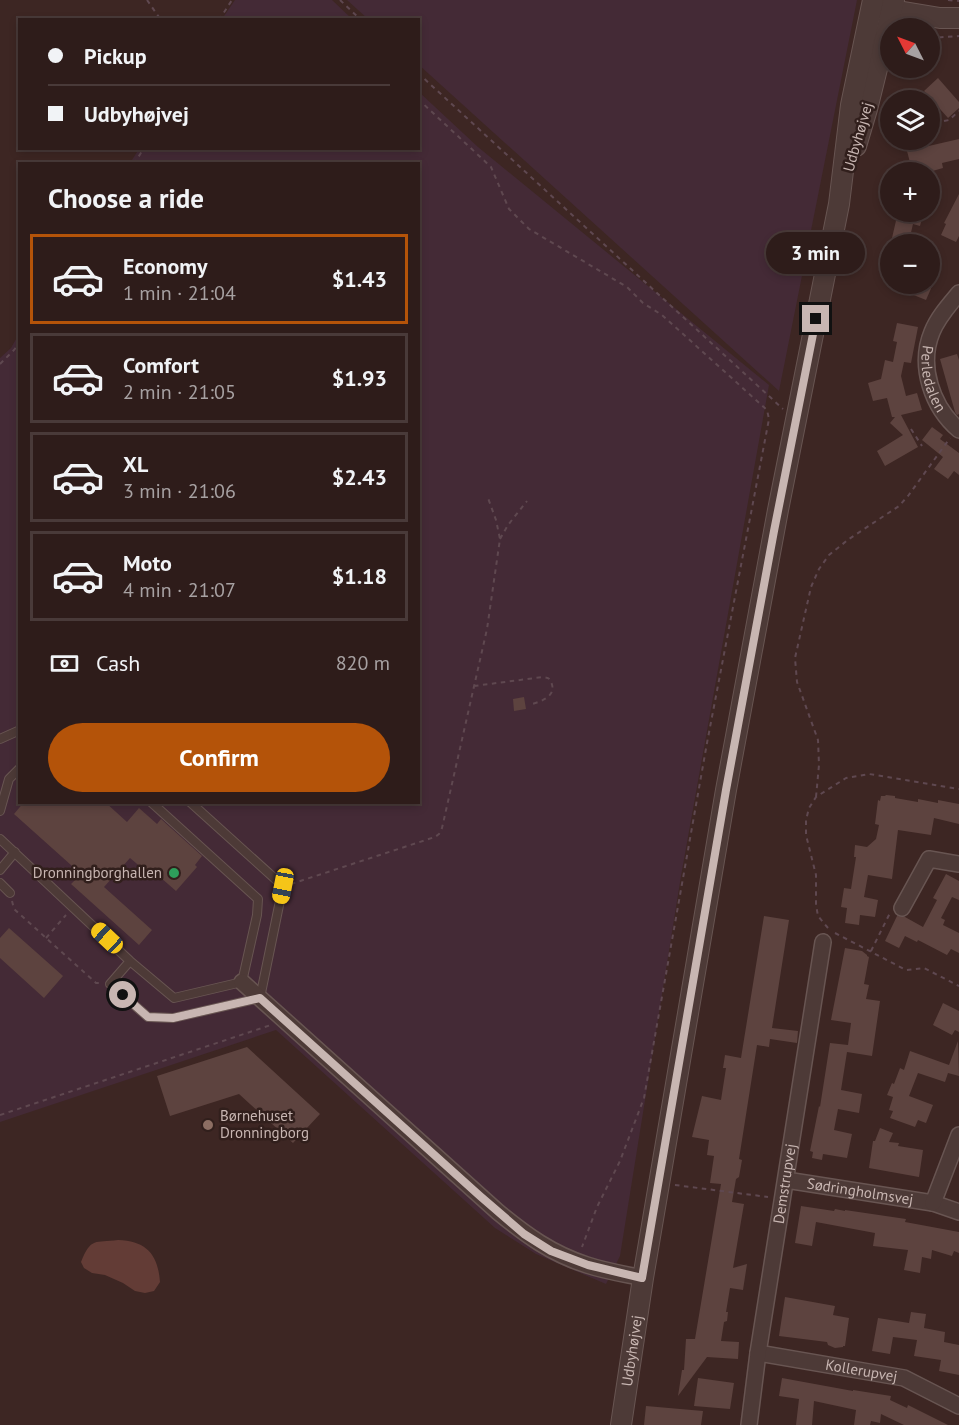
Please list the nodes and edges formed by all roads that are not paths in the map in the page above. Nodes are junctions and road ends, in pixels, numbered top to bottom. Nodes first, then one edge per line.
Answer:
1 (872, 3) edge
2 (892, 5) edge
3 (959, 18) edge
4 (839, 204) junction
5 (959, 293) edge
6 (958, 429) edge
7 (18, 731) edge
8 (0, 739) edge
9 (18, 770) edge
10 (153, 804) edge
11 (192, 804) edge
12 (0, 811) edge
13 (0, 839) edge
14 (15, 852) junction
15 (959, 864) edge
16 (0, 870) edge
17 (0, 883) edge
18 (10, 893) road end
19 (902, 909) road end
20 (823, 942) dead end
21 (130, 961) junction
22 (242, 981) junction
23 (260, 998) junction
24 (959, 1135) edge
25 (786, 1180) junction
26 (933, 1203) junction
27 (959, 1212) edge
28 (642, 1278) junction
29 (758, 1353) junction
30 (959, 1406) edge
31 (621, 1425) edge
32 (749, 1425) edge

1 - 2 street
1 - 4 street, Udbyhøjvej
2 - 3 street
2 - 4 street, Udbyhøjvej
4 - 28 street, Udbyhøjvej
5 - 6 street, Perledalen
7 - 8 lane
9 - 12 lane
10 - 22 lane
11 - 23 lane
13 - 14 lane
14 - 16 lane
14 - 21 lane
15 - 19 street
17 - 18 lane
20 - 25 street, Demstrupvej
21 - 22 lane
21 - 23 lane
22 - 23 street
23 - 28 street
24 - 26 street, Sødringholmsvej
25 - 26 street, Sødringholmsvej
25 - 29 street, Demstrupvej
26 - 27 street, Sødringholmsvej
28 - 31 street, Udbyhøjvej
29 - 30 street, Kollerupvej
29 - 32 street, Demstrupvej

